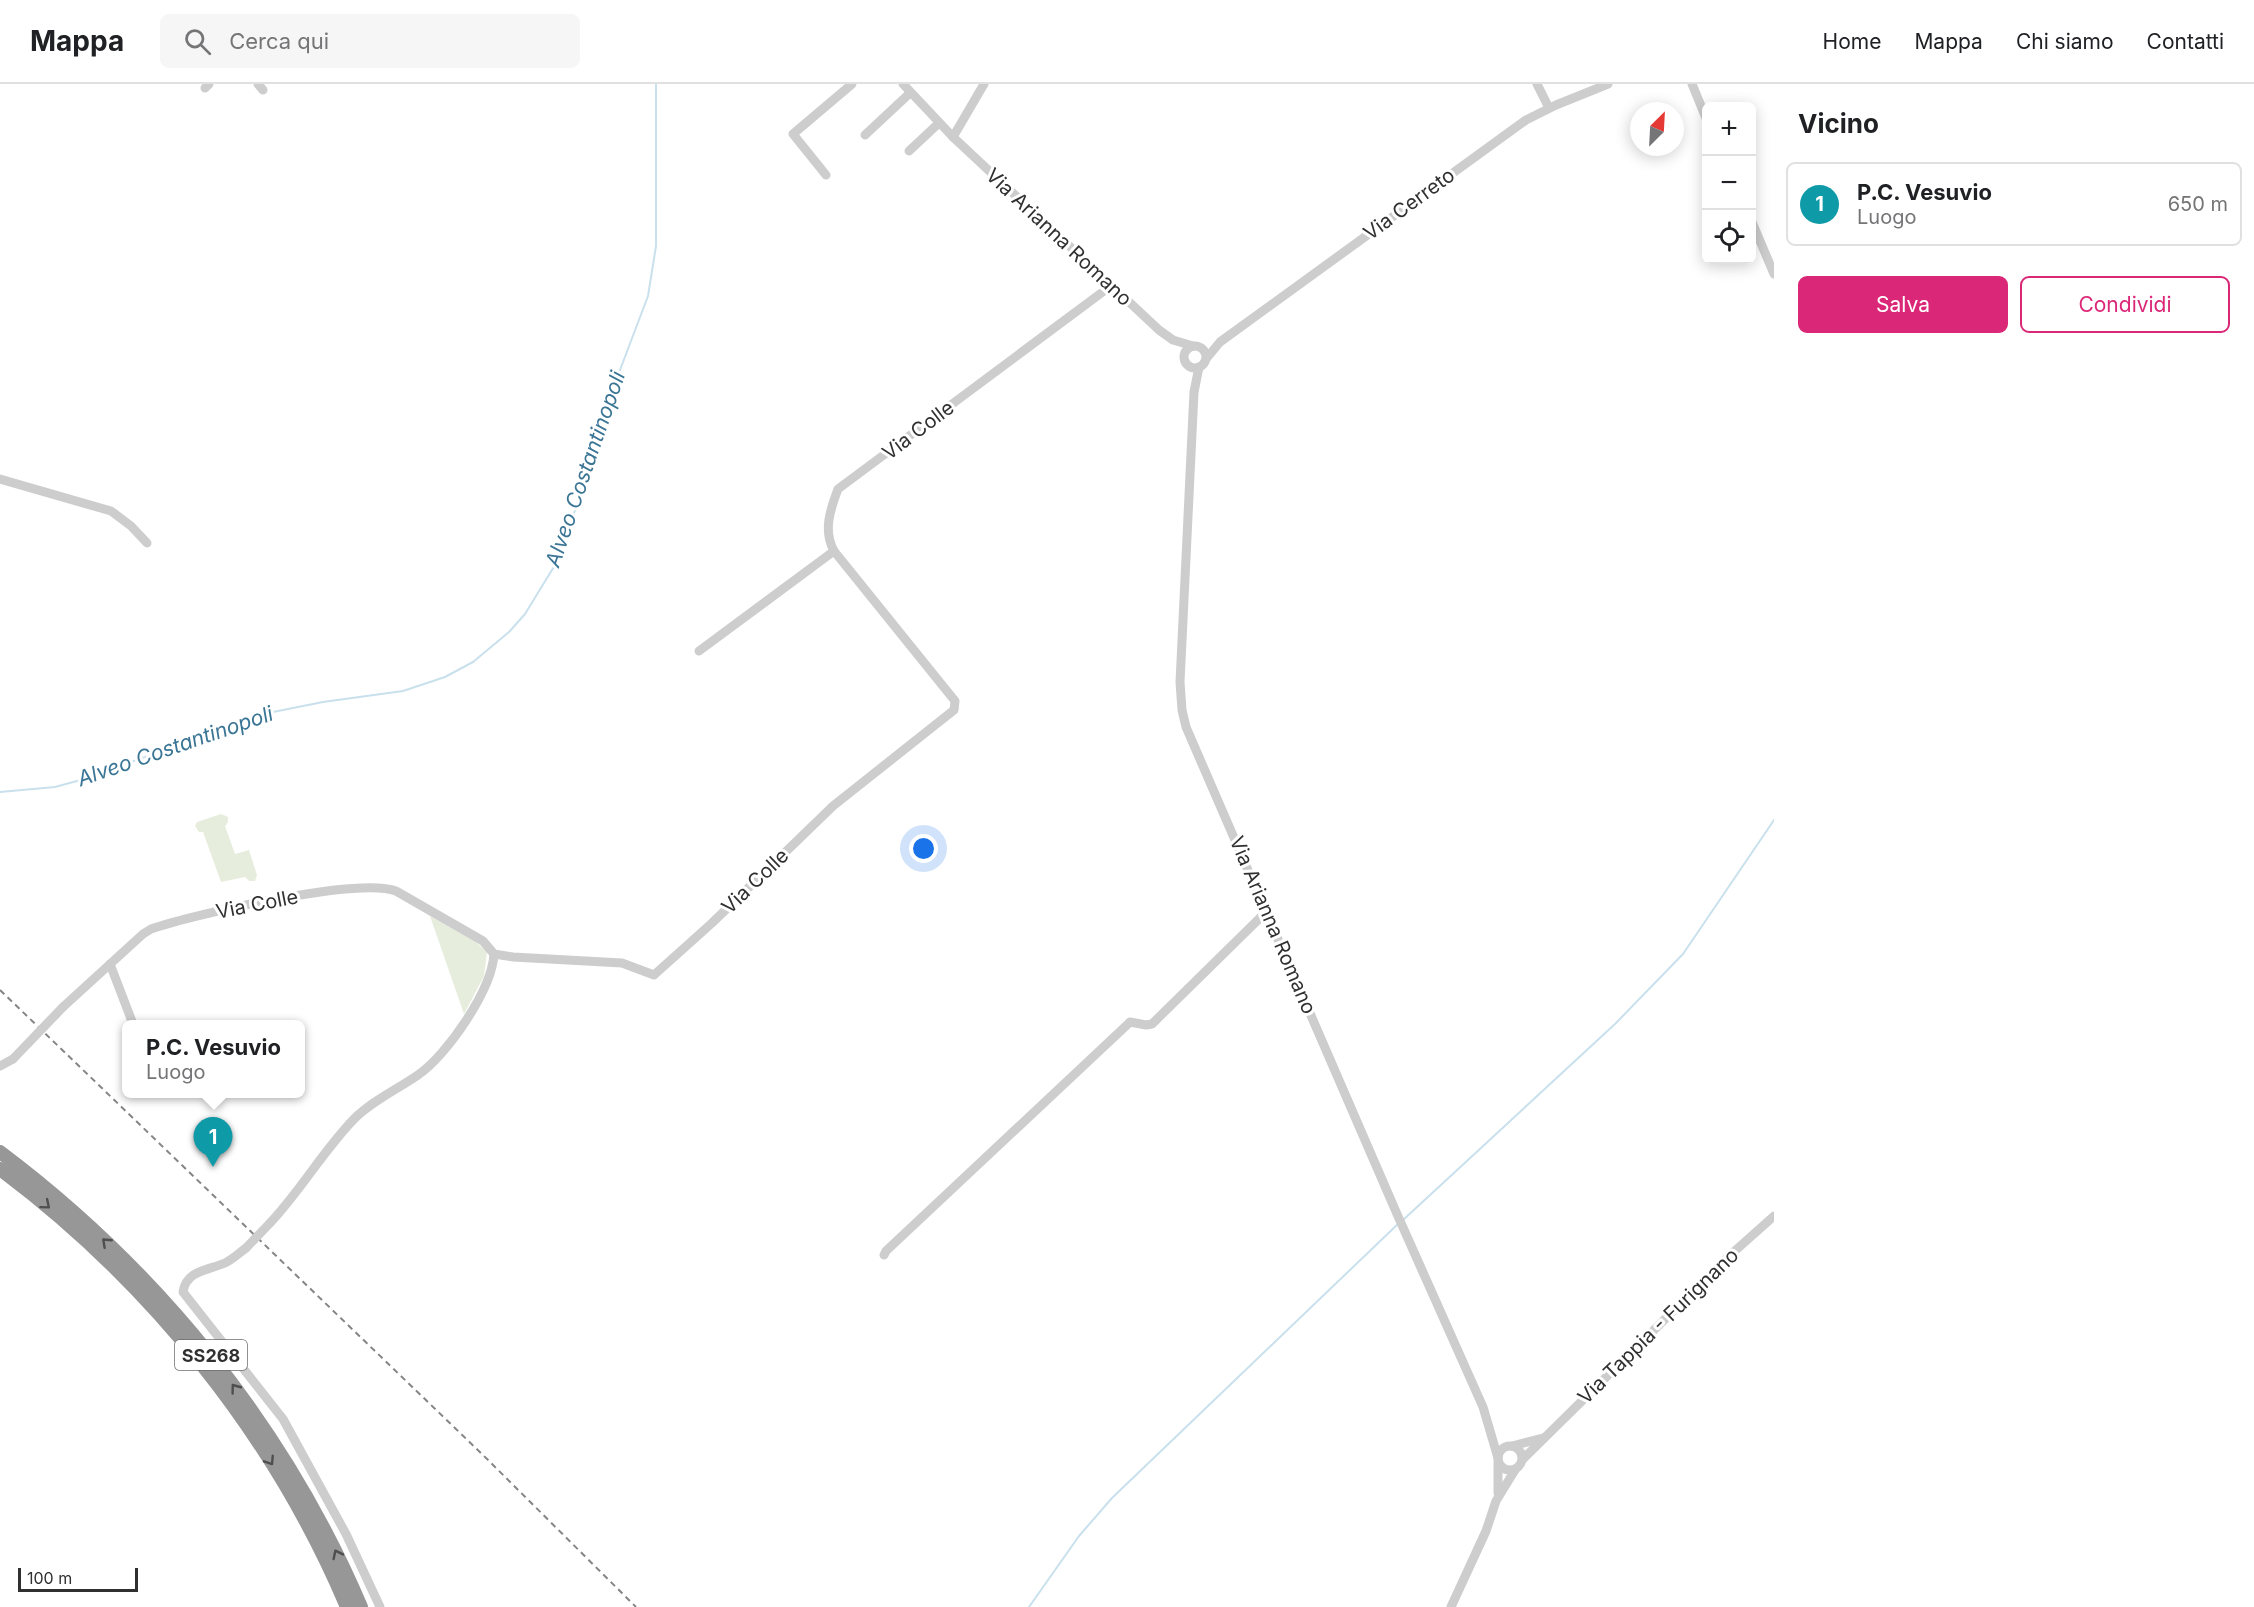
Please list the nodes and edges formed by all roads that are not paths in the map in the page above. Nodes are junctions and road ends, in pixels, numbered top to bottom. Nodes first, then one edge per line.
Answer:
1 (852, 84) edge
2 (903, 84) edge
3 (984, 84) edge
4 (1537, 84) edge
5 (1608, 84) edge
6 (1692, 84) edge
7 (910, 93) junction
8 (1702, 107) edge
9 (1549, 108) junction
10 (939, 123) junction
11 (865, 135) dead end
12 (953, 137) junction
13 (909, 151) dead end
14 (826, 175) dead end
15 (1756, 231) edge
16 (1774, 274) edge
17 (1112, 285) junction
18 (1166, 336) junction
19 (1220, 342) junction
20 (1196, 347) junction
21 (1185, 361) junction
22 (1203, 363) junction
23 (1194, 392) junction
24 (0, 478) edge
25 (147, 543) dead end
26 (834, 551) junction
27 (699, 651) dead end
28 (1267, 911) junction
29 (494, 954) junction
30 (110, 964) junction
31 (131, 1020) edge
32 (0, 1066) edge
33 (0, 1152) edge
34 (0, 1168) edge
35 (1774, 1216) edge
36 (884, 1255) dead end
37 (1491, 1432) junction
38 (1543, 1438) junction
39 (1510, 1446) junction
40 (1523, 1459) junction
41 (1498, 1460) junction
42 (1515, 1470) junction
43 (1496, 1502) junction
44 (347, 1607) edge
45 (361, 1607) edge
46 (380, 1607) edge
47 (1451, 1607) edge

1 - 14 street
2 - 7 street, Via Arianna Romano
3 - 12 street
4 - 9 street
5 - 9 street, Via Cerreto
6 - 8 street
7 - 10 street, Via Arianna Romano
7 - 11 street
9 - 19 street, Via Cerreto
10 - 12 street, Via Arianna Romano
10 - 13 street
12 - 17 street, Via Arianna Romano
15 - 16 street
17 - 18 street, Via Arianna Romano
17 - 26 street, Via Colle
18 - 20 street, Via Arianna Romano
18 - 21 street, Via Arianna Romano
19 - 20 street, Via Cerreto
19 - 22 street, Via Cerreto
20 - 21 street
20 - 22 street
21 - 22 street
21 - 23 street, Via Arianna Romano
22 - 23 street, Via Arianna Romano
23 - 28 street, Via Arianna Romano
24 - 25 street
26 - 27 street
26 - 29 street, Via Colle
28 - 36 street
28 - 37 street, Via Arianna Romano
29 - 30 street, Via Colle
29 - 46 street, bridge
30 - 31 street
30 - 32 street, Via Colle, bridge
45 -> 33 highway, SS268
34 -> 44 highway, SS268
35 - 38 street, Via Tappia - Furignano
37 - 39 street
37 - 41 street, Via Arianna Romano
38 - 39 street, Via Tappia - Furignano
38 - 40 street, Via Tappia - Furignano
39 - 40 street
39 - 41 street
40 - 42 street, Via Arianna Romano
41 - 42 street
41 - 43 street, Via Arianna Romano
42 - 43 street, Via Arianna Romano
43 - 47 street, Via Arianna Romano

